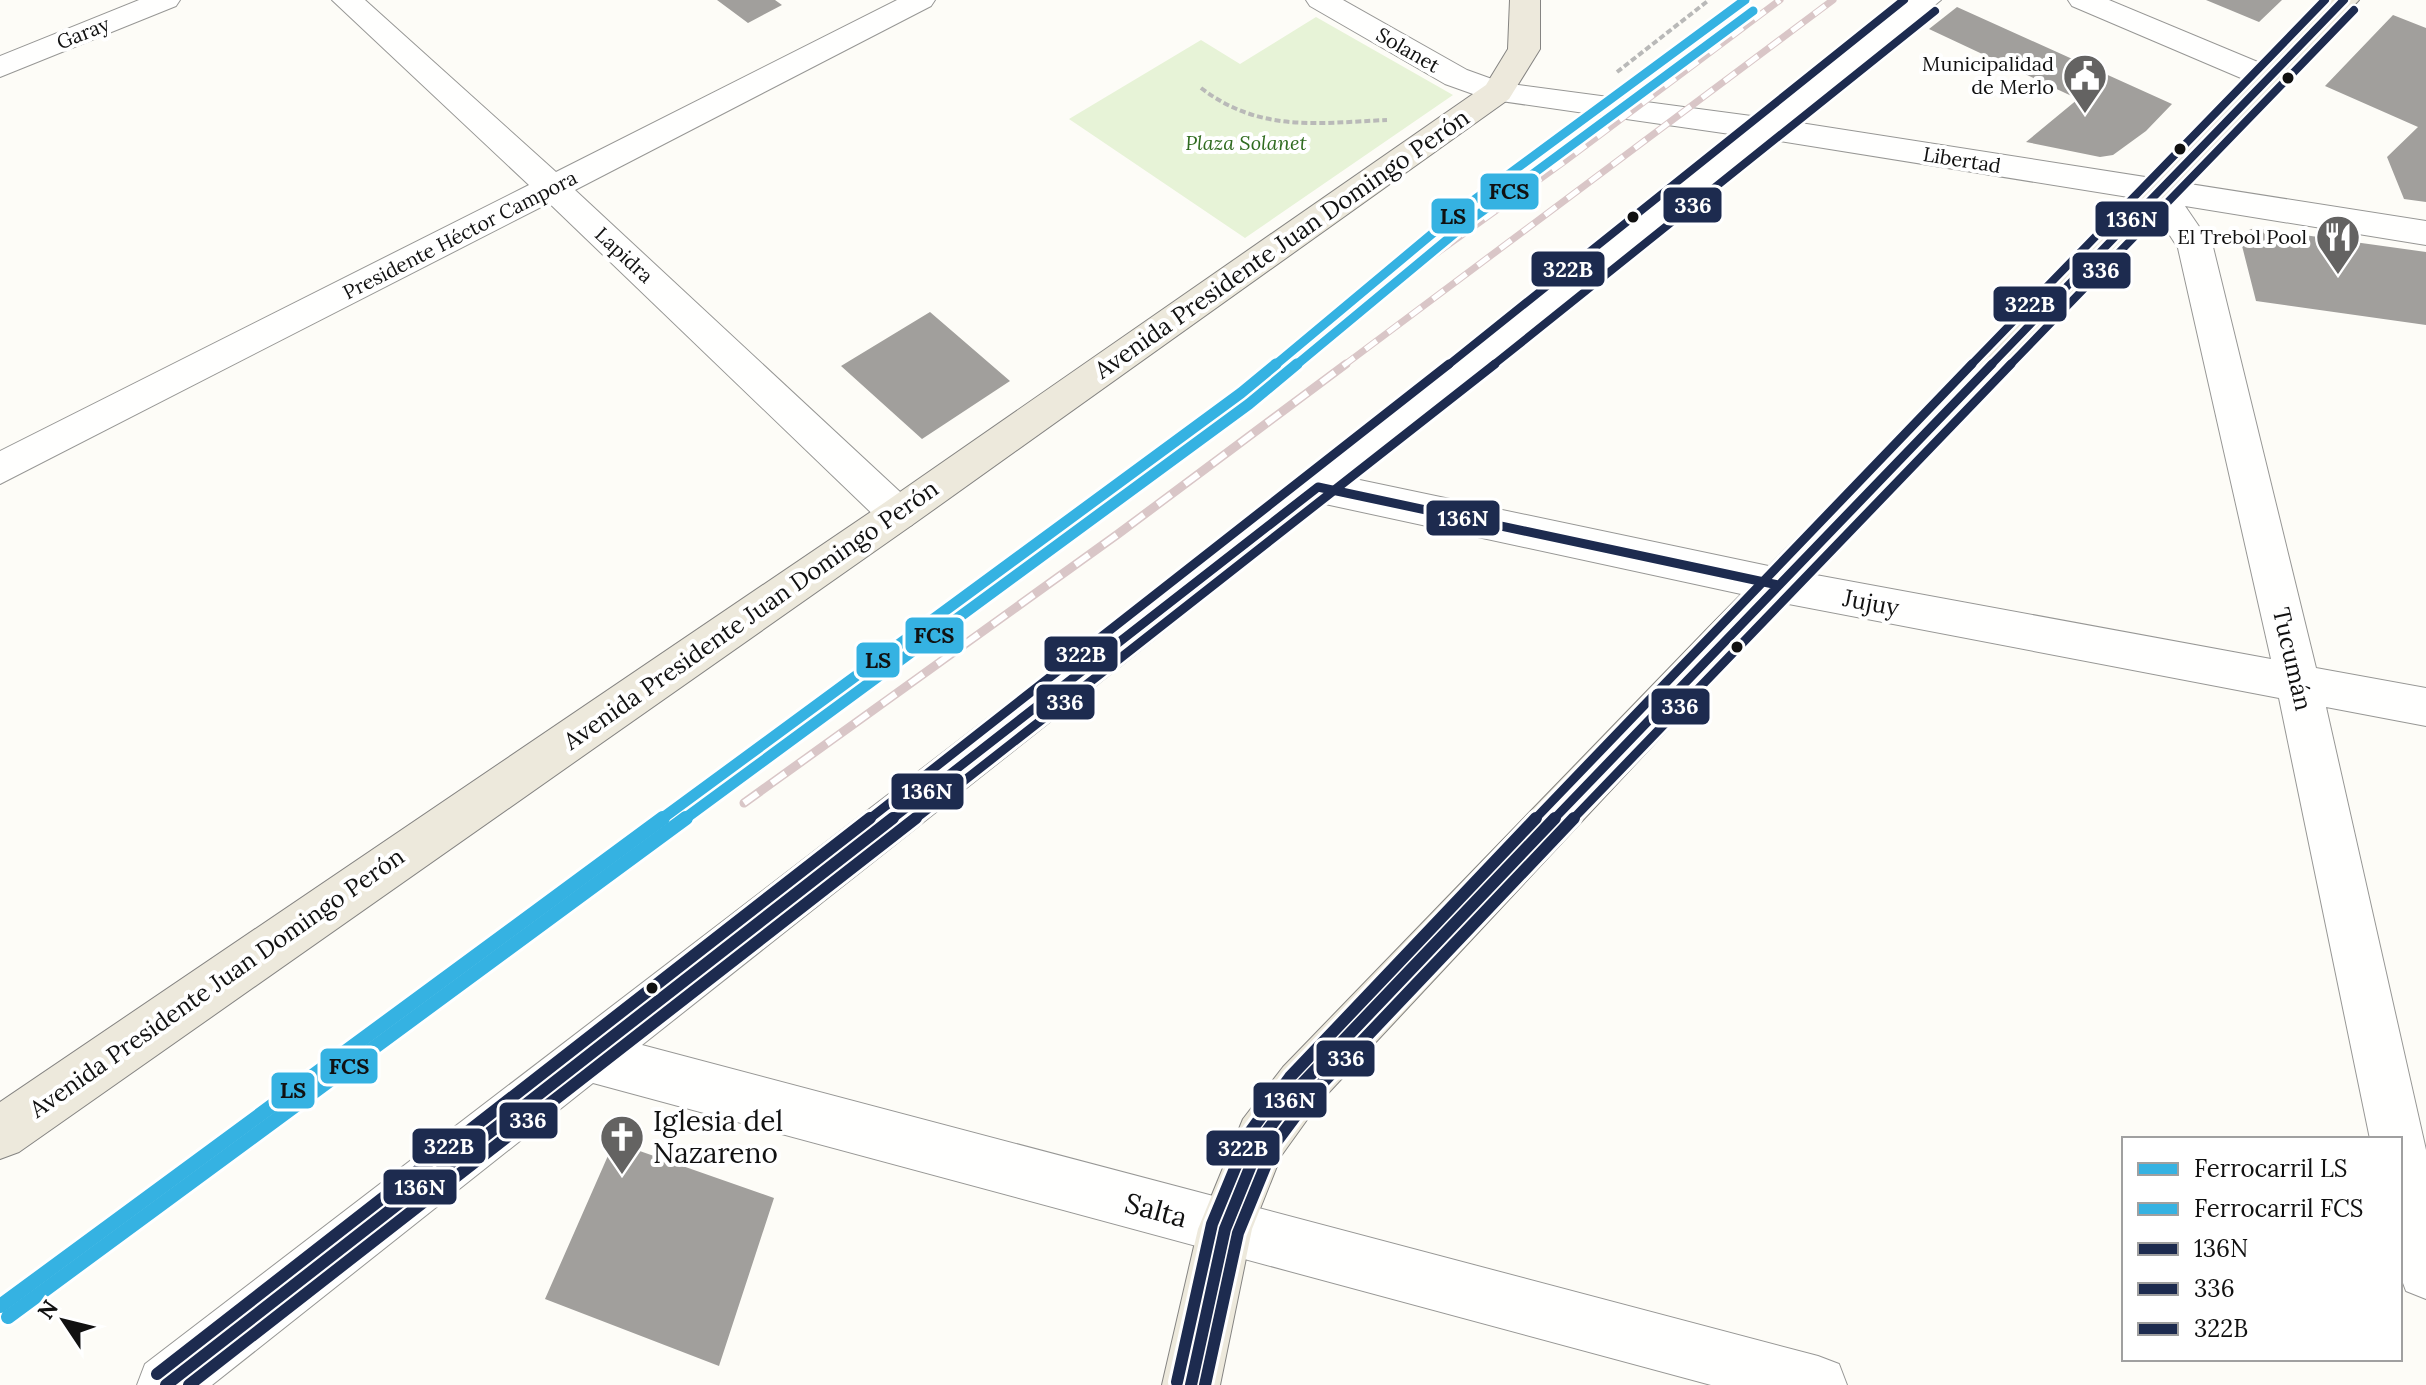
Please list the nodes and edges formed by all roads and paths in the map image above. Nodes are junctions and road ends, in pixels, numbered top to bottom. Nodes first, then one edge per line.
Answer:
1 (165, 0) edge
2 (347, 0) edge
3 (920, 0) edge
4 (1321, 0) edge
5 (1525, 0) edge
6 (1709, 0) edge
7 (1926, 0) edge
8 (2083, 0) edge
9 (2344, 0) edge
10 (0, 67) edge
11 (2266, 77) junction
12 (1201, 88) dead end
13 (1498, 92) junction
14 (1578, 102) junction
15 (1460, 118) junction
16 (1764, 128) junction
17 (553, 188) junction
18 (2158, 191) junction
19 (2426, 233) edge
20 (0, 469) edge
21 (1318, 487) junction
22 (898, 514) junction
23 (1778, 585) junction
24 (2298, 682) junction
25 (2426, 707) edge
26 (587, 1056) junction
27 (0, 1133) edge
28 (2397, 1137) edge
29 (2402, 1161) edge
30 (1225, 1229) junction
31 (2426, 1271) edge
32 (166, 1385) edge
33 (1191, 1385) edge
34 (1818, 1385) edge

1 - 10 street, Garay
2 - 17 street, Lapidra
3 - 17 street, Presidente Héctor Campora
4 - 13 street, Solanet
5 - 13 main road
6 - 14 path
7 - 16 street
8 - 11 street
9 - 11 main road
11 - 18 main road
12 - 15 path
13 - 14 street, Libertad
13 - 15 main road, Avenida Presidente Juan Domingo Perón
14 - 16 street, Libertad
15 - 22 main road, Avenida Presidente Juan Domingo Perón
16 - 18 street, Libertad
16 - 21 street
17 - 20 street, Presidente Héctor Campora
17 - 22 street, Lapidra
18 - 19 street, Libertad
18 - 23 main road
18 - 24 street, Tucumán
21 - 23 street, Jujuy
21 - 26 street
22 - 27 main road, Avenida Presidente Juan Domingo Perón
23 - 24 street, Jujuy
23 - 30 main road
24 - 25 street, Jujuy
24 - 28 street, Tucumán
26 - 30 street, Salta
26 - 32 street
29 - 31 street
30 - 33 main road
30 - 34 street, Salta

